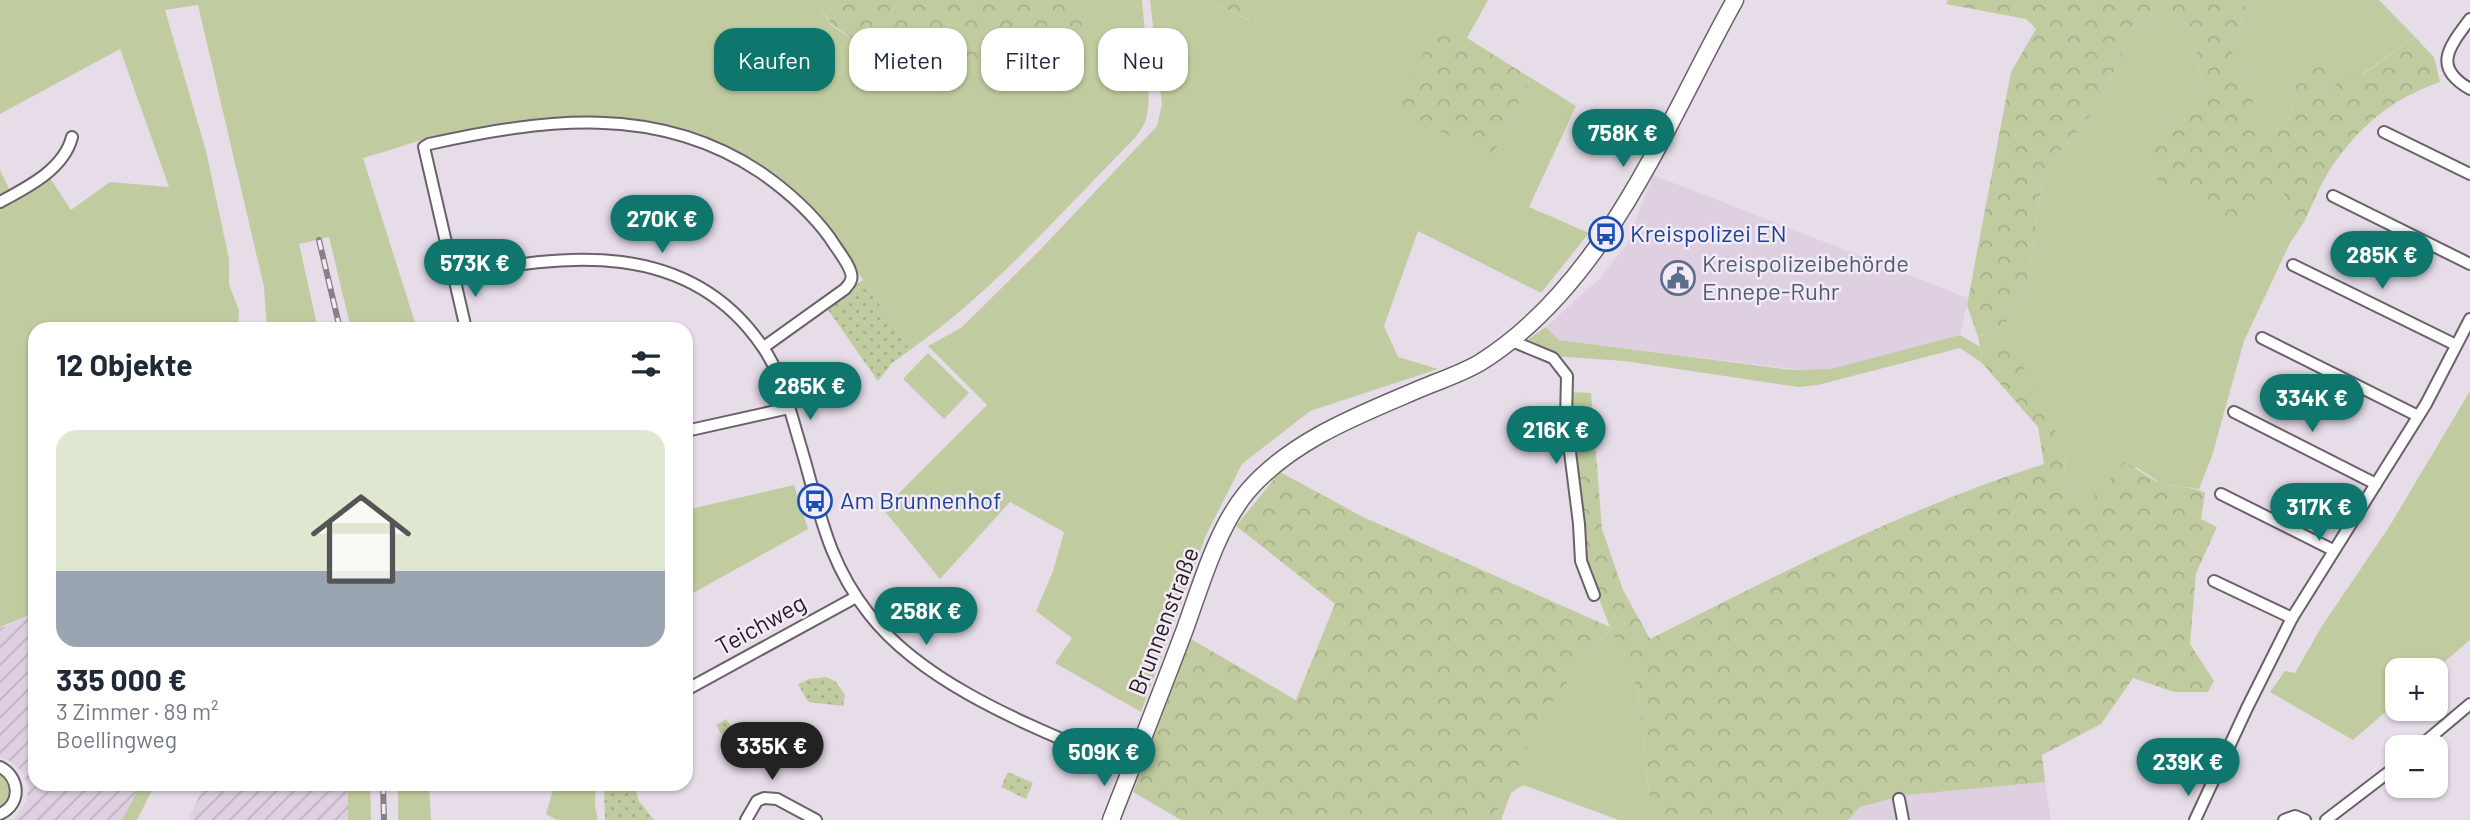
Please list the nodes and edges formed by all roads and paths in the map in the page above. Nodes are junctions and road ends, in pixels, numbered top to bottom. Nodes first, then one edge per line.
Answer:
1 (1735, 0) edge
2 (2470, 19) edge
3 (2470, 89) edge
4 (2384, 132) dead end
5 (72, 136) dead end
6 (2470, 174) edge
7 (2333, 196) dead end
8 (0, 202) edge
9 (2470, 264) edge
10 (2293, 265) dead end
11 (453, 277) junction
12 (2470, 319) edge
13 (464, 322) edge
14 (2262, 338) dead end
15 (1512, 341) junction
16 (2456, 345) junction
17 (764, 347) junction
18 (789, 408) junction
19 (2234, 412) dead end
20 (2418, 416) junction
21 (693, 429) edge
22 (2376, 484) junction
23 (2221, 494) dead end
24 (2333, 550) junction
25 (2214, 581) dead end
26 (1594, 595) dead end
27 (856, 597) junction
28 (2292, 618) junction
29 (693, 686) edge
30 (2470, 704) edge
31 (2433, 735) edge
32 (0, 767) edge
33 (1131, 769) junction
34 (2385, 775) edge
35 (1899, 799) dead end
36 (0, 814) edge
37 (746, 820) edge
38 (816, 820) edge
39 (1111, 820) edge
40 (1903, 820) edge
41 (2195, 820) edge
42 (2284, 820) edge
43 (2305, 820) edge
44 (2326, 820) edge

1 - 15 main road, Brunnenstraße
2 - 3 street
4 - 6 street
5 - 8 street
7 - 9 street
10 - 16 street
11 - 13 street
11 - 17 street
11 - 17 street
12 - 16 street
14 - 20 street
15 - 26 street
15 - 33 main road, Brunnenstraße
16 - 20 street
17 - 18 street
18 - 21 street
18 - 27 street
19 - 22 street
20 - 22 street
22 - 24 street
23 - 24 street
24 - 28 street
25 - 28 street
27 - 29 street, Teichweg
27 - 33 street
28 - 41 street
30 - 31 street
32 - 36 street
33 - 39 main road, Brunnenstraße
34 - 44 street
35 - 40 street
37 - 38 street
42 - 43 street

